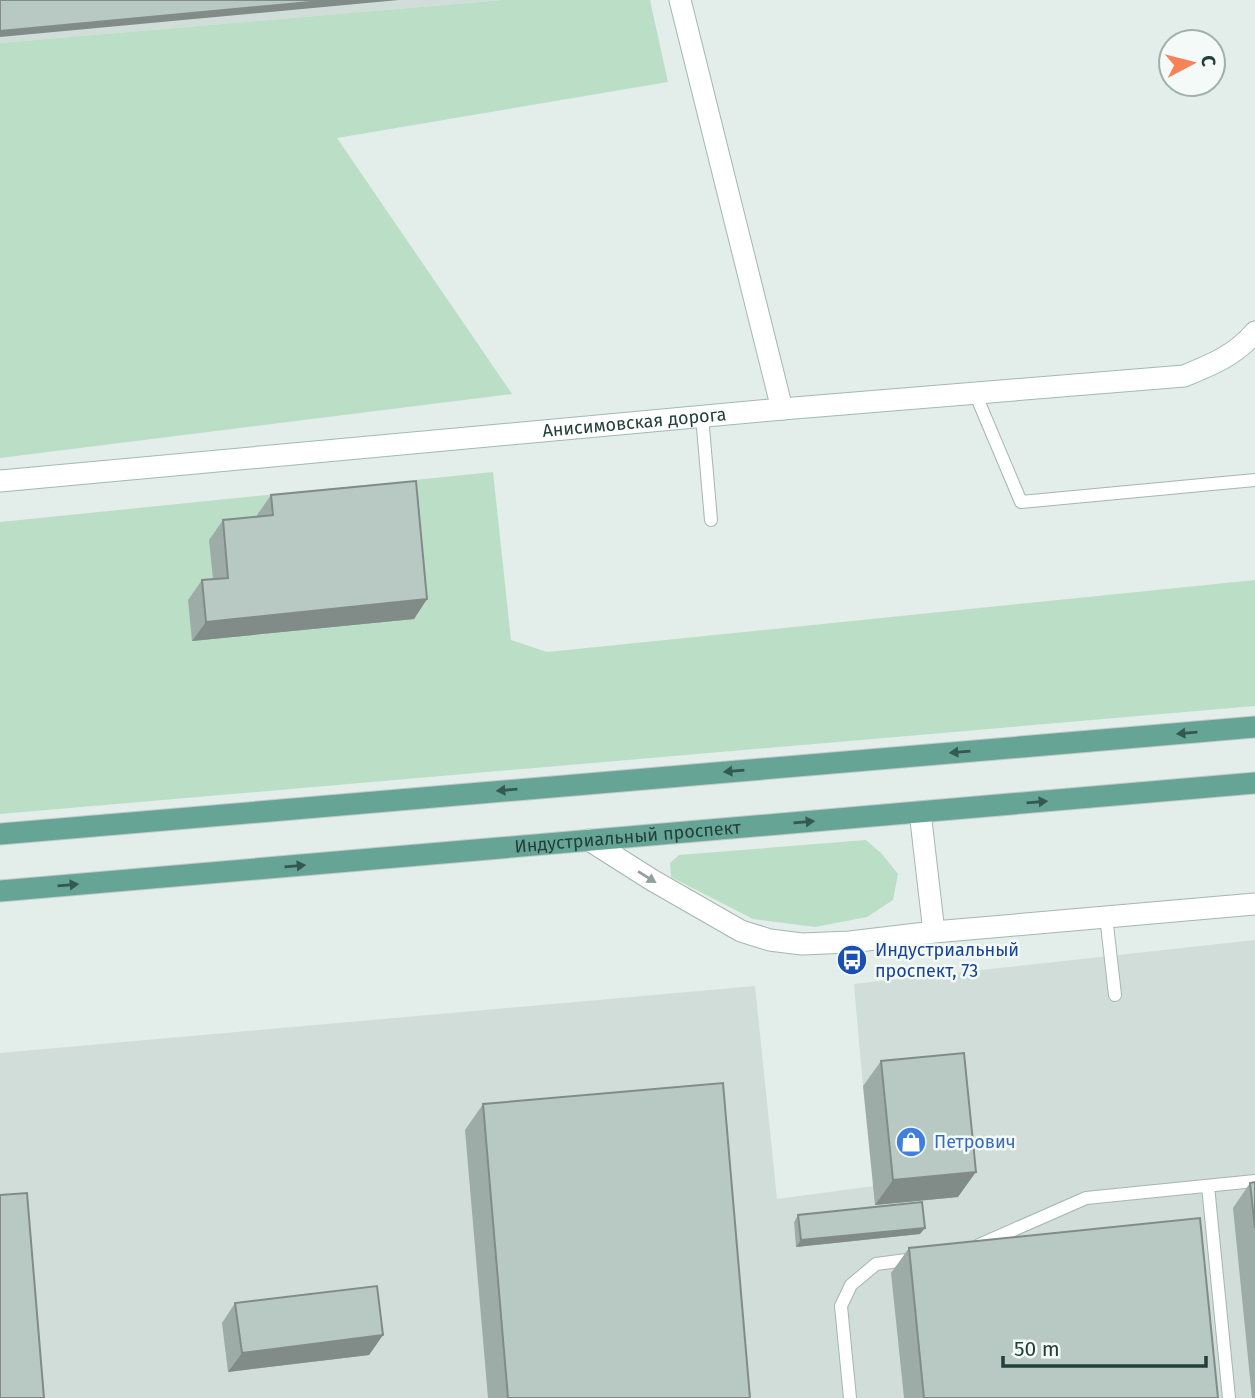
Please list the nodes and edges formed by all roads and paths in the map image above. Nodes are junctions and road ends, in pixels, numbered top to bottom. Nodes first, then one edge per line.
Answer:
1 (680, 0) edge
2 (1255, 332) edge
3 (975, 393) junction
4 (782, 408) junction
5 (702, 416) junction
6 (1255, 480) edge
7 (0, 481) edge
8 (711, 520) dead end
9 (1255, 727) edge
10 (1255, 783) edge
11 (920, 812) junction
12 (0, 834) edge
13 (589, 840) junction
14 (0, 891) edge
15 (1255, 904) edge
16 (1106, 916) junction
17 (934, 932) junction
18 (1115, 995) dead end
19 (1255, 1181) edge
20 (1208, 1186) junction
21 (966, 1251) edge
22 (927, 1257) edge
23 (850, 1398) edge
24 (1229, 1398) edge

1 - 4 street
2 - 3 street, Анисимовская дорога
3 - 4 street, Анисимовская дорога
3 - 6 lane
4 - 5 street, Анисимовская дорога
5 - 7 street, Анисимовская дорога
5 - 8 lane
9 -> 12 main road
11 -> 10 main road, Индустриальный проспект
13 -> 11 main road, Индустриальный проспект
11 - 17 street
14 -> 13 main road, Индустриальный проспект
13 -> 17 street
15 - 16 street
16 - 17 street
16 - 18 lane
19 - 20 lane
20 - 21 lane
20 - 24 lane
22 - 23 lane

